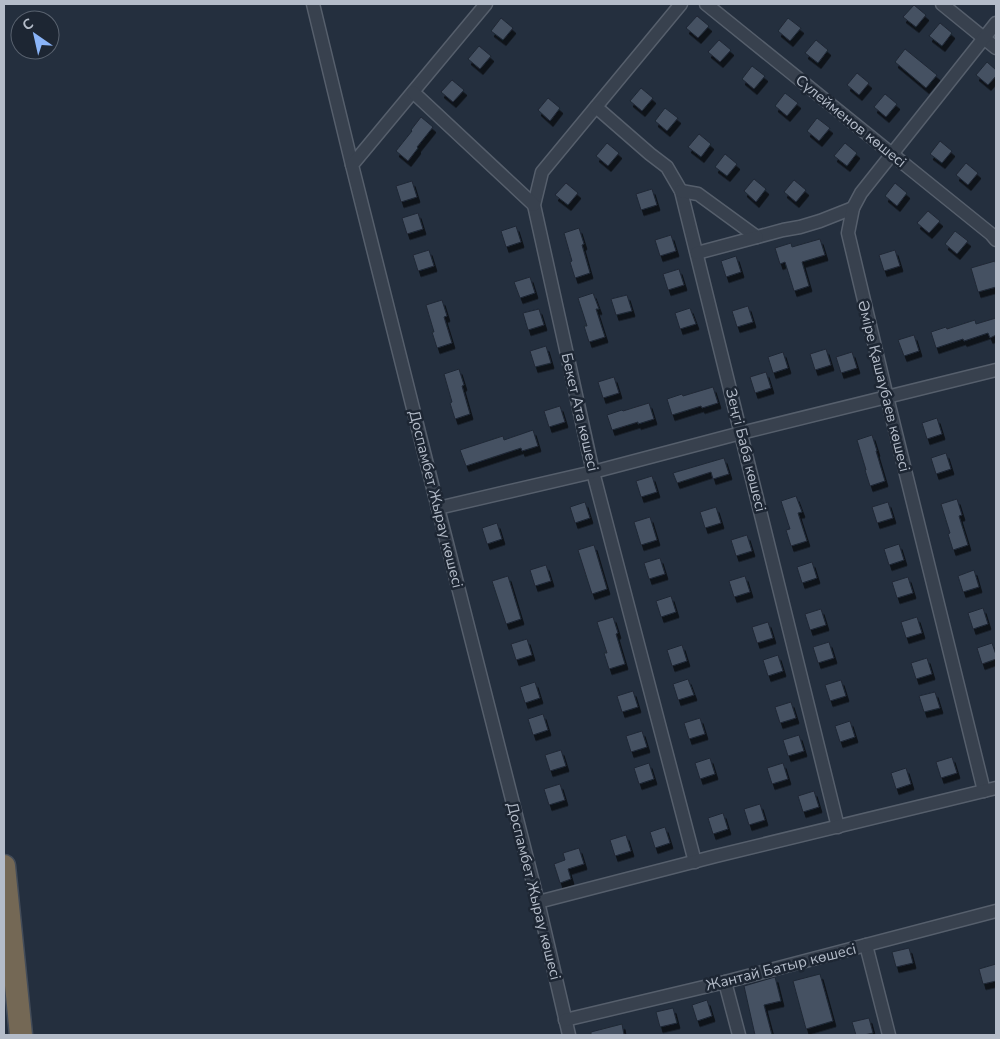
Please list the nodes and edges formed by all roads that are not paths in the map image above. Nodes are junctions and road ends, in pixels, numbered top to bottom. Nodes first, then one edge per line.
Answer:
1 (312, 4) edge
2 (486, 4) edge
3 (681, 4) edge
4 (706, 4) edge
5 (942, 4) edge
6 (996, 23) edge
7 (984, 38) junction
8 (996, 48) edge
9 (413, 92) junction
10 (596, 107) junction
11 (892, 154) junction
12 (352, 165) junction
13 (681, 190) junction
14 (534, 204) junction
15 (853, 208) junction
16 (757, 238) junction
17 (996, 240) edge
18 (697, 253) junction
19 (996, 370) edge
20 (887, 397) junction
21 (741, 433) junction
22 (593, 472) junction
23 (438, 508) junction
24 (990, 789) edge
25 (838, 827) junction
26 (695, 862) junction
27 (4, 866) edge
28 (538, 902) junction
29 (996, 910) edge
30 (866, 945) junction
31 (725, 982) junction
32 (566, 1020) junction
33 (20, 1035) edge
34 (569, 1035) edge
35 (739, 1035) edge
36 (889, 1035) edge

1 - 12 street, Доспамбет Жырау көшесі
2 - 9 street
3 - 10 street, Бекет Ата көшесі
4 - 11 street, Сүлейменов көшесі
5 - 7 street
6 - 7 street, Әміре Қашаубаев көшесі
7 - 8 street
7 - 11 street, Әміре Қашаубаев көшесі
9 - 12 street
9 - 14 street
10 - 13 street, Зеңгі Баба көшесі
10 - 14 street, Бекет Ата көшесі
11 - 15 street, Әміре Қашаубаев көшесі
11 - 17 street, Сүлейменов көшесі
12 - 23 street, Доспамбет Жырау көшесі
13 - 16 street
13 - 18 street, Зеңгі Баба көшесі
14 - 22 street, Бекет Ата көшесі
15 - 16 street
15 - 20 street, Әміре Қашаубаев көшесі
16 - 18 street
18 - 21 street, Зеңгі Баба көшесі
19 - 20 street
20 - 21 street
20 - 24 street, Әміре Қашаубаев көшесі
21 - 22 street
21 - 25 street, Зеңгі Баба көшесі
22 - 23 street
22 - 26 street, Бекет Ата көшесі
23 - 28 street, Доспамбет Жырау көшесі
24 - 25 street
25 - 26 street
26 - 28 street
27 - 33 highway
28 - 32 street, Доспамбет Жырау көшесі
29 - 30 street, Жантай Батыр көшесі
30 - 31 street, Жантай Батыр көшесі
30 - 36 street
31 - 32 street, Жантай Батыр көшесі
31 - 35 street
32 - 34 street, Доспамбет Жырау көшесі

